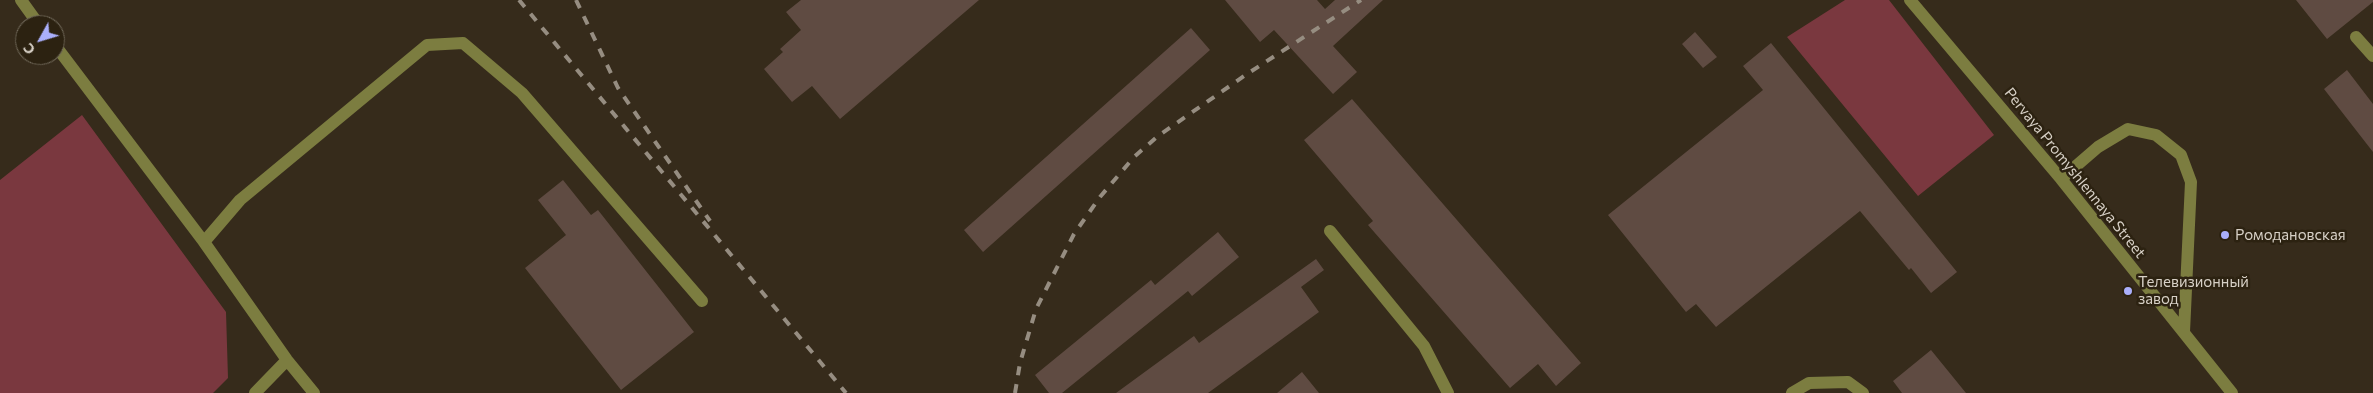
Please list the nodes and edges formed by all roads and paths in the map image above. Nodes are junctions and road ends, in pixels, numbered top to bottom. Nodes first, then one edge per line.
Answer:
1 (20, 0) edge
2 (1910, 0) edge
3 (32, 15) edge
4 (2356, 37) dead end
5 (2373, 56) edge
6 (65, 59) edge
7 (2061, 179) junction
8 (1330, 231) dead end
9 (204, 242) junction
10 (702, 301) dead end
11 (2184, 332) junction
12 (287, 360) junction
13 (255, 393) edge
14 (314, 393) edge
15 (1448, 393) edge
16 (1792, 393) edge
17 (1863, 393) edge
18 (2232, 393) edge

1 - 3 street
2 - 7 street, Pervaya Promyshlennaya Street
4 - 5 street
6 - 9 street
7 - 11 street, Pervaya Promyshlennaya Street
7 - 11 street
8 - 15 street
9 - 10 street
9 - 12 street
11 - 18 street, Pervaya Promyshlennaya Street
12 - 13 street
12 - 14 street
16 - 17 street

